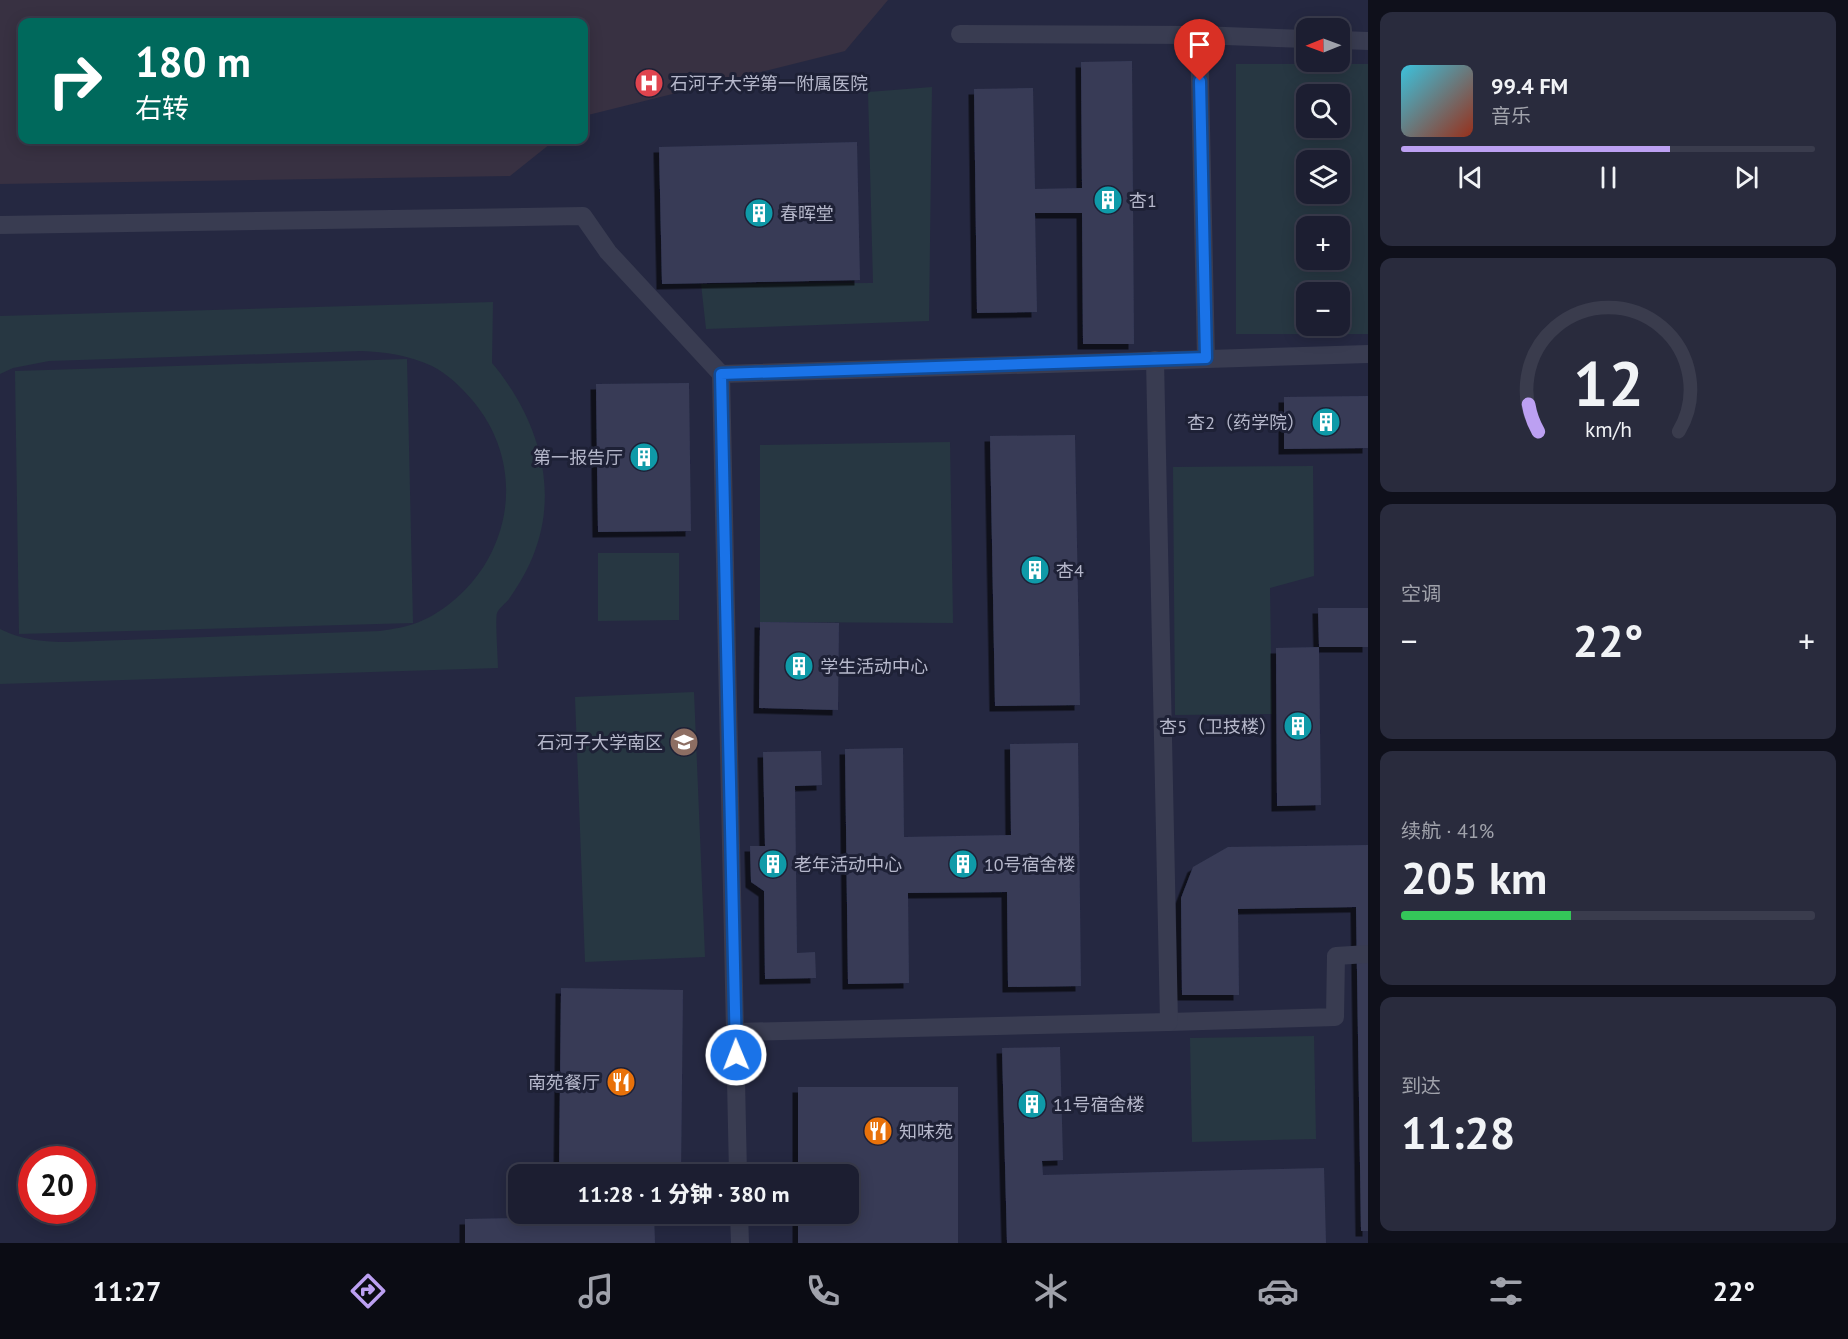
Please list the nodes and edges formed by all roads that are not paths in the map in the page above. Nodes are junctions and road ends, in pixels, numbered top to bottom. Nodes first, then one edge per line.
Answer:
1 (960, 34) dead end
2 (1198, 35) junction
3 (1296, 39) edge
4 (1350, 40) edge
5 (1368, 41) edge
6 (0, 225) edge
7 (1368, 354) edge
8 (1206, 358) junction
9 (1155, 360) junction
10 (721, 374) junction
11 (1368, 954) edge
12 (1169, 1022) junction
13 (735, 1032) junction
14 (738, 1164) edge
15 (739, 1224) edge
16 (740, 1243) edge

1 - 2 lane
2 - 3 lane
2 - 8 lane
4 - 5 lane
6 - 10 lane
7 - 8 lane
8 - 9 lane
9 - 10 lane
9 - 12 lane
10 - 13 lane
11 - 12 lane
12 - 13 lane
13 - 14 lane
15 - 16 lane

